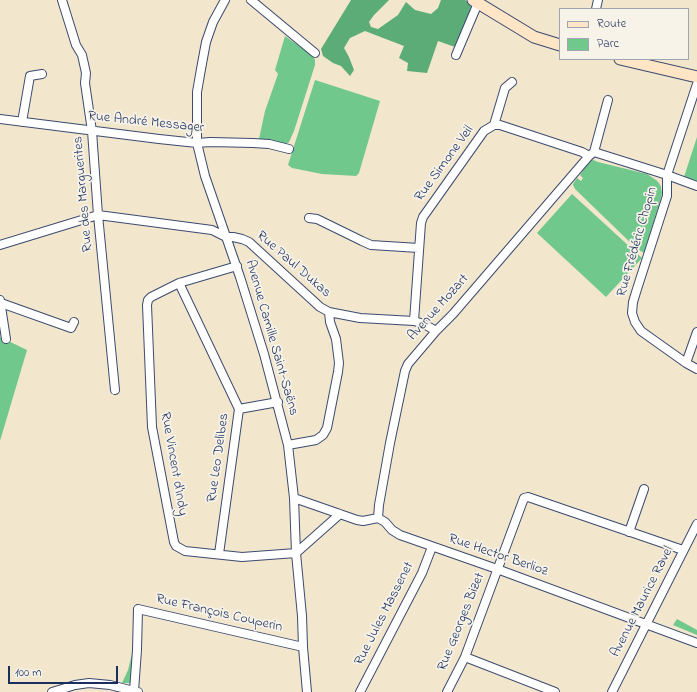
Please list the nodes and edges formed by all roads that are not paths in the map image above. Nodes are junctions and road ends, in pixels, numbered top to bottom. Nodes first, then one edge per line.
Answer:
1 (62, 0) edge
2 (225, 0) edge
3 (251, 0) edge
4 (481, 3) edge
5 (559, 44) edge
6 (315, 53) dead end
7 (456, 55) dead end
8 (624, 60) edge
9 (42, 74) dead end
10 (697, 77) edge
11 (512, 82) dead end
12 (697, 84) edge
13 (608, 100) dead end
14 (0, 119) edge
15 (22, 122) junction
16 (494, 125) junction
17 (92, 131) junction
18 (197, 143) junction
19 (289, 149) dead end
20 (591, 154) junction
21 (667, 175) junction
22 (697, 186) edge
23 (98, 215) junction
24 (309, 218) dead end
25 (222, 223) junction
26 (212, 230) junction
27 (226, 236) junction
28 (0, 245) edge
29 (419, 248) junction
30 (237, 266) junction
31 (179, 283) junction
32 (0, 302) edge
33 (329, 312) junction
34 (414, 321) junction
35 (74, 322) dead end
36 (436, 331) junction
37 (697, 332) edge
38 (6, 339) dead end
39 (686, 363) junction
40 (697, 370) edge
41 (115, 390) dead end
42 (278, 402) junction
43 (239, 410) junction
44 (288, 445) junction
45 (644, 489) dead end
46 (294, 498) junction
47 (340, 514) junction
48 (378, 518) junction
49 (697, 524) edge
50 (629, 532) junction
51 (432, 547) junction
52 (683, 550) junction
53 (296, 553) junction
54 (219, 554) junction
55 (497, 569) junction
56 (647, 624) junction
57 (697, 642) edge
58 (303, 647) junction
59 (465, 657) junction
60 (136, 691) edge
61 (363, 691) edge
62 (52, 692) edge
63 (307, 692) edge
64 (447, 692) edge
65 (555, 692) edge
66 (612, 692) edge

1 - 17 street, Rue des Marguerites
2 - 18 street, Avenue Camille Saint-Saëns
3 - 6 street
4 - 5 street
4 - 7 street
8 - 10 street
9 - 15 street
11 - 16 street
12 - 21 street, Rue Frédéric Chopin
13 - 20 street
14 - 15 street, Rue André Messager
15 - 17 street, Rue André Messager
16 - 20 street, Rue Simone Veil
16 - 29 street, Rue Simone Veil
17 - 18 street, Rue André Messager
17 - 23 street, Rue des Marguerites
18 - 19 street, Rue André Messager
18 - 25 street, Avenue Camille Saint-Saëns
20 - 21 street, Rue Simone Veil
20 - 36 street, Avenue Mozart
21 - 22 street, Rue Simone Veil
21 - 39 street, Rue Frédéric Chopin
23 - 26 street, Rue Paul Dukas
23 - 28 street
23 - 41 street, Rue des Marguerites
24 - 29 street
25 - 26 street
25 - 27 street, Avenue Camille Saint-Saëns
26 - 27 street, Rue Paul Dukas
27 - 30 street, Avenue Camille Saint-Saëns
27 - 33 street, Rue Paul Dukas
29 - 34 street, Rue Simone Veil
30 - 31 street, Rue Vincent d'Indy
30 - 42 street, Avenue Camille Saint-Saëns
31 - 43 street, Rue Leo Delibes
31 - 54 street, Rue Vincent d'Indy
32 - 35 street
32 - 38 street
33 - 34 street, Rue Paul Dukas
33 - 44 street
34 - 36 street, Rue Paul Dukas
36 - 48 street, Avenue Mozart
37 - 39 street
39 - 40 street, Rue Frédéric Chopin
42 - 43 street
42 - 44 street, Avenue Camille Saint-Saëns
43 - 54 street, Rue Leo Delibes
44 - 46 street, Avenue Camille Saint-Saëns
45 - 50 street
46 - 47 street
46 - 53 street, Avenue Camille Saint-Saëns
47 - 48 street
47 - 53 street
48 - 51 street, Rue Hector Berlioz
49 - 52 street, Avenue Maurice Ravel
50 - 52 street
50 - 55 street, Rue Georges Bizet
51 - 55 street, Rue Hector Berlioz
51 - 61 street, Rue Jules Massenet
52 - 56 street, Avenue Maurice Ravel
53 - 54 street, Rue Vincent d'Indy
53 - 58 street, Avenue Camille Saint-Saëns
55 - 56 street, Rue Hector Berlioz
55 - 59 street, Rue Georges Bizet
56 - 57 street, Rue Hector Berlioz
56 - 66 street, Avenue Maurice Ravel
58 - 60 street, Rue François Couperin
58 - 63 street, Avenue Camille Saint-Saëns
59 - 64 street, Rue Georges Bizet
59 - 65 street
60 - 62 street

